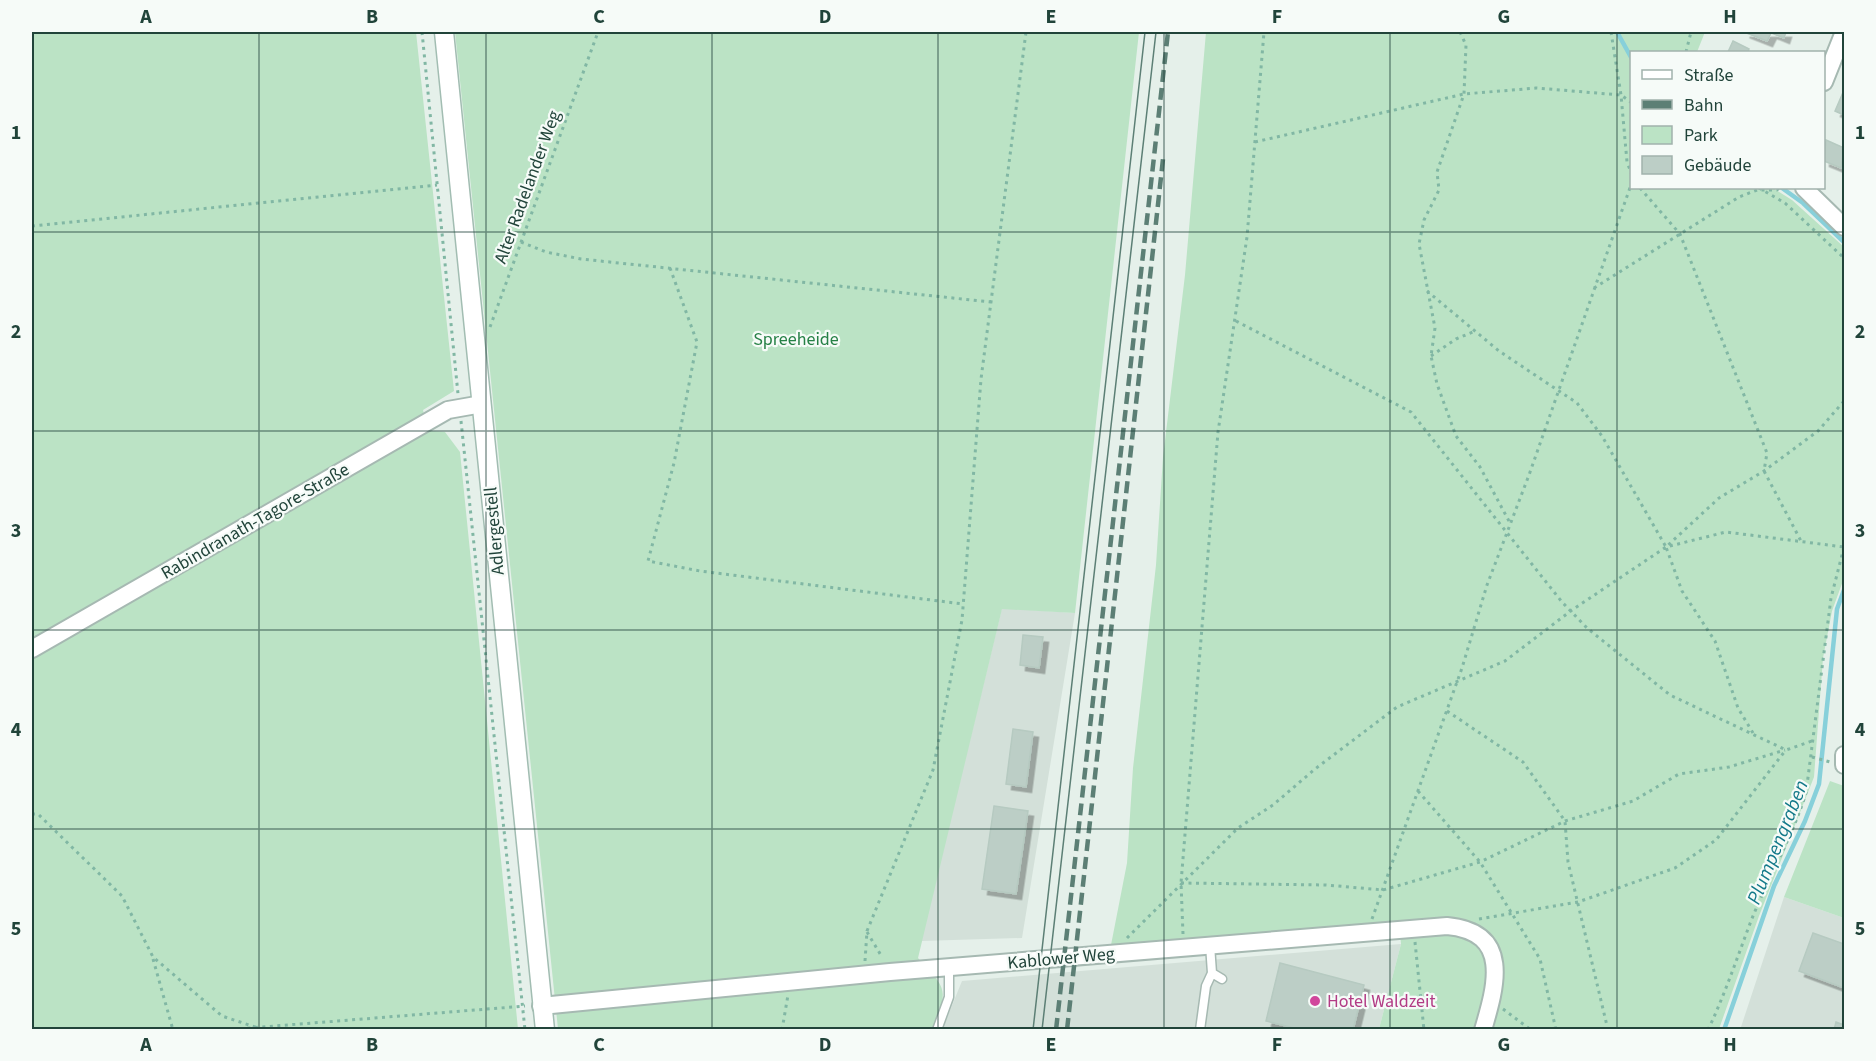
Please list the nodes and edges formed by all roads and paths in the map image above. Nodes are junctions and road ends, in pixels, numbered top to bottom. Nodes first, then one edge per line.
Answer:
1 (422, 32) edge
2 (444, 32) edge
3 (598, 32) edge
4 (1026, 32) edge
5 (1264, 32) edge
6 (1460, 32) edge
7 (1611, 32) edge
8 (1691, 32) edge
9 (1844, 32) edge
10 (1686, 51) edge
11 (1825, 80) edge
12 (1464, 94) junction
13 (1622, 95) junction
14 (1630, 101) edge
15 (1255, 142) junction
16 (1630, 170) edge
17 (437, 185) junction
18 (1630, 187) edge
19 (1641, 189) edge
20 (1761, 189) edge
21 (1778, 189) edge
22 (1805, 189) edge
23 (32, 226) edge
24 (1845, 227) edge
25 (1680, 234) junction
26 (521, 242) junction
27 (1845, 258) edge
28 (670, 268) junction
29 (1592, 289) junction
30 (1426, 290) junction
31 (991, 302) junction
32 (1236, 321) junction
33 (1475, 331) junction
34 (477, 350) junction
35 (1431, 356) junction
36 (1557, 391) junction
37 (1845, 401) edge
38 (482, 404) junction
39 (460, 407) junction
40 (1764, 471) junction
41 (1511, 524) junction
42 (1508, 531) junction
43 (1802, 541) junction
44 (1844, 546) edge
45 (1666, 547) junction
46 (963, 604) junction
47 (1572, 610) junction
48 (32, 649) edge
49 (1458, 680) junction
50 (1447, 711) junction
51 (1754, 734) junction
52 (1812, 741) junction
53 (1786, 750) junction
54 (1812, 758) junction
55 (1825, 760) dead end
56 (1418, 790) junction
57 (32, 813) edge
58 (1565, 821) junction
59 (1480, 862) junction
60 (1181, 883) junction
61 (1383, 890) junction
62 (1578, 902) junction
63 (1512, 914) junction
64 (1413, 928) junction
65 (867, 931) junction
66 (1371, 932) junction
67 (1210, 945) junction
68 (1184, 947) junction
69 (1121, 952) junction
70 (153, 957) junction
71 (949, 968) junction
72 (890, 972) junction
73 (1212, 973) junction
74 (864, 975) junction
75 (1222, 979) dead end
76 (790, 982) junction
77 (1492, 1000) junction
78 (523, 1006) junction
79 (542, 1006) junction
80 (173, 1029) edge
81 (225, 1029) edge
82 (263, 1029) edge
83 (525, 1029) edge
84 (544, 1029) edge
85 (782, 1029) edge
86 (937, 1029) edge
87 (1200, 1029) edge
88 (1424, 1029) edge
89 (1482, 1029) edge
90 (1531, 1029) edge
91 (1556, 1029) edge
92 (1608, 1029) edge
93 (1708, 1029) edge

1 - 17 path
2 - 34 main road, Adlergestell
3 - 26 path, Alter Radelander Weg
4 - 31 path
5 - 15 path
6 - 12 path
7 - 13 path
8 - 10 path
9 - 11 street
12 - 13 path
12 - 15 path
12 - 30 path
13 - 14 path
13 - 16 path
15 - 32 path
17 - 23 path
17 - 39 path
18 - 29 path
19 - 25 path
20 - 21 path
20 - 25 path
20 - 27 path
22 - 24 street
25 - 29 path
25 - 40 path
26 - 28 path
26 - 34 path, Alter Radelander Weg
28 - 31 path
28 - 46 path
29 - 36 path
30 - 33 path
30 - 35 path
31 - 46 path
32 - 42 path
32 - 60 path
33 - 35 path
33 - 36 path
34 - 38 main road, Adlergestell
35 - 41 path
36 - 41 path
36 - 45 path
37 - 40 path
38 - 39 street, Rabindranath-Tagore-Straße
38 - 79 main road, Adlergestell
39 - 48 street, Rabindranath-Tagore-Straße
39 - 78 path
40 - 43 path
40 - 45 path
41 - 42 path
42 - 47 path
42 - 49 path
43 - 44 path
43 - 45 path
44 - 52 path
45 - 47 path
45 - 51 path
46 - 65 path
47 - 49 path
47 - 51 path
49 - 50 path
49 - 60 path
50 - 56 path
50 - 58 path
51 - 53 path
52 - 53 path
52 - 54 path
53 - 58 path
53 - 62 path
54 - 55 path
54 - 93 path
56 - 59 path
56 - 61 path
57 - 70 path
58 - 59 path
58 - 62 path
59 - 61 path
59 - 63 path
60 - 61 path
60 - 68 path
60 - 69 path
61 - 66 path
62 - 63 path
62 - 92 path
63 - 91 path
64 - 66 street, Kablower Weg
64 - 77 street, Kablower Weg
64 - 88 path
65 - 72 path
65 - 74 path
66 - 67 street, Kablower Weg
67 - 68 street, Kablower Weg
67 - 73 lane
68 - 69 street, Kablower Weg
69 - 71 street, Kablower Weg
70 - 80 path
70 - 82 path
71 - 72 street, Kablower Weg
71 - 86 lane
72 - 74 street, Kablower Weg
73 - 75 lane
73 - 87 lane
74 - 76 street, Kablower Weg
76 - 79 street, Kablower Weg
76 - 85 path
77 - 89 street, Kablower Weg
77 - 90 path
78 - 79 path
78 - 82 path
78 - 83 path
79 - 84 main road, Adlergestell
81 - 82 path

